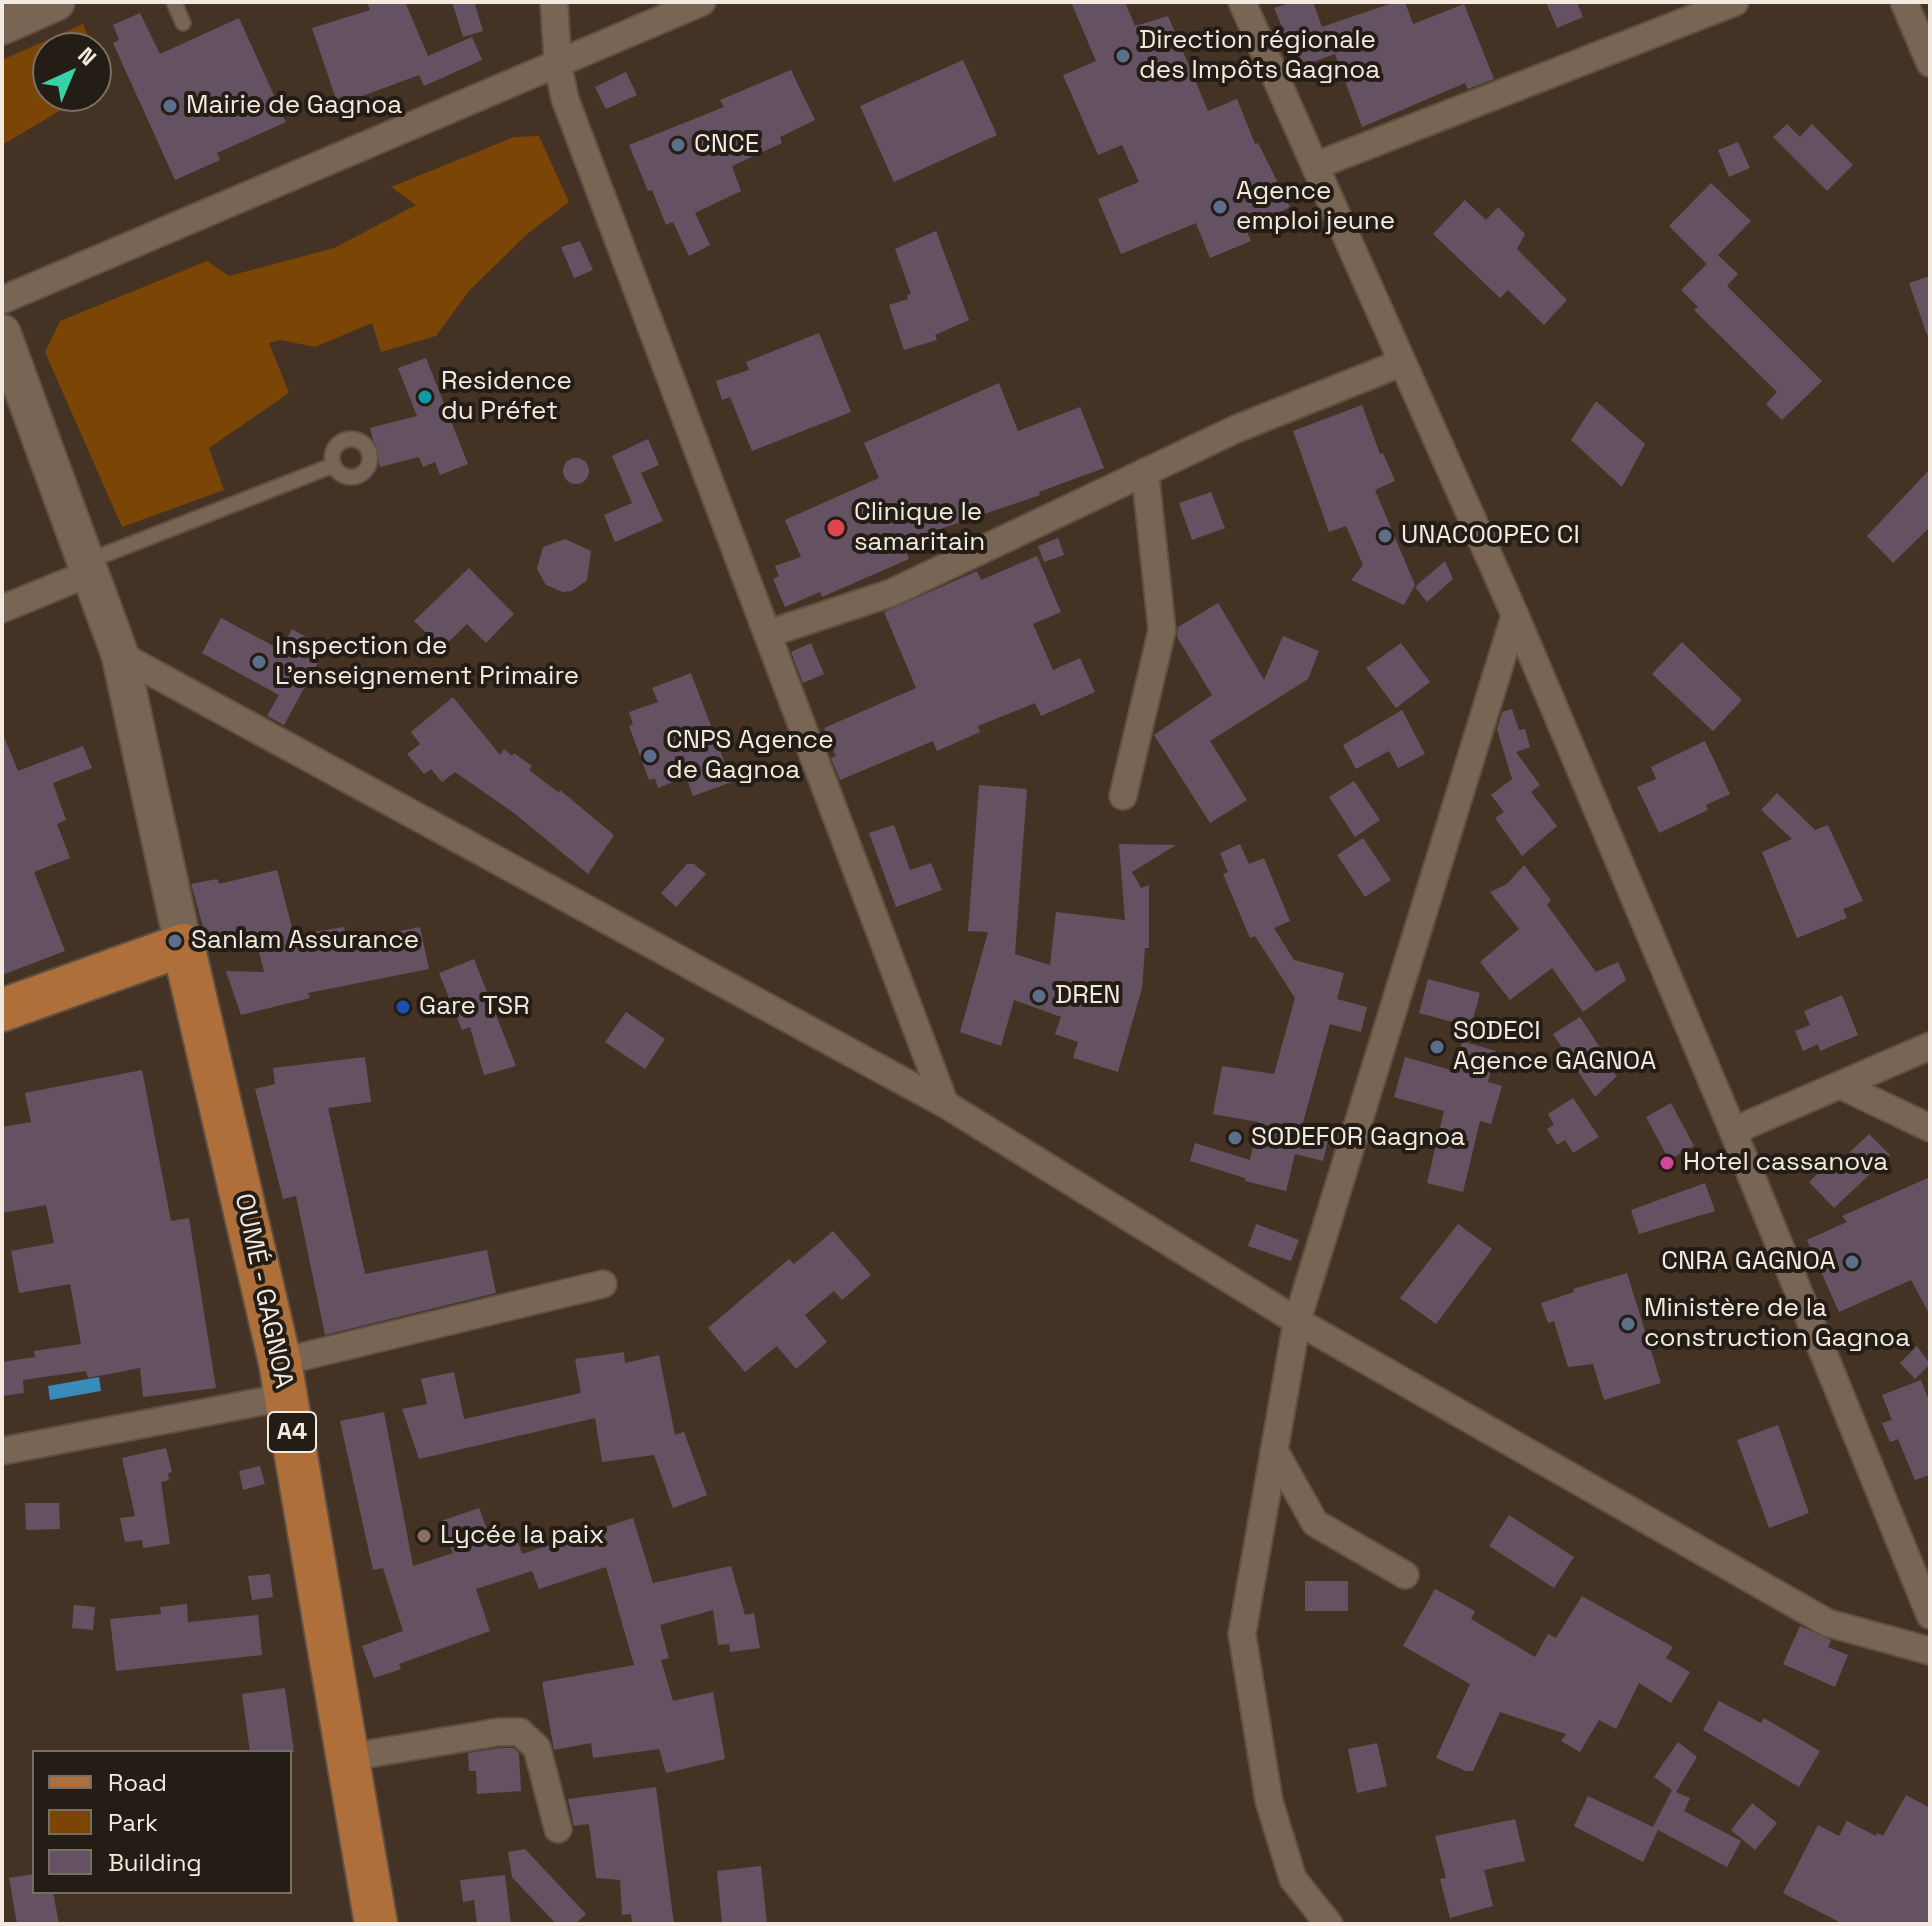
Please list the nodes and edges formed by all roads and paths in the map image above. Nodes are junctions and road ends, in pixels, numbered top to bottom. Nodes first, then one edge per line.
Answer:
1 (56, 2) edge
2 (174, 2) edge
3 (554, 2) edge
4 (702, 2) edge
5 (1242, 2) edge
6 (1735, 2) edge
7 (1904, 2) edge
8 (183, 23) dead end
9 (2, 26) edge
10 (1930, 63) edge
11 (558, 65) junction
12 (1315, 166) junction
13 (2, 300) edge
14 (2, 333) edge
15 (1401, 363) junction
16 (334, 465) dead end
17 (1145, 472) junction
18 (90, 567) junction
19 (2, 609) edge
20 (1515, 615) junction
21 (767, 634) junction
22 (120, 655) junction
23 (1123, 796) dead end
24 (183, 945) junction
25 (2, 1010) edge
26 (1930, 1046) edge
27 (1840, 1085) junction
28 (945, 1104) junction
29 (1930, 1128) edge
30 (1733, 1131) junction
31 (603, 1284) dead end
32 (1297, 1321) junction
33 (283, 1379) junction
34 (1274, 1450) junction
35 (2, 1451) edge
36 (1405, 1575) dead end
37 (1930, 1615) edge
38 (1930, 1651) edge
39 (350, 1757) junction
40 (558, 1829) dead end
41 (376, 1924) edge
42 (1329, 1924) edge

1 - 9 street
2 - 8 lane
3 - 11 street
4 - 11 street
5 - 12 street
6 - 12 street
7 - 10 street
11 - 13 street
11 - 21 street
12 - 15 street
14 - 18 street
15 - 17 street
15 - 20 street
16 - 18 lane
17 - 21 street
17 - 23 street
18 - 19 street
18 - 22 street
20 - 30 street
20 - 32 street
21 - 28 street
22 - 24 street
22 - 28 street
24 - 25 main road
24 - 33 main road, OUMÉ - GAGNOA / A4
26 - 27 street
27 - 29 street
27 - 30 street
28 - 32 street
30 - 37 street
31 - 33 street
32 - 34 street
32 - 38 street
33 - 35 street
33 - 39 main road, OUMÉ - GAGNOA / A4
34 - 36 street
34 - 42 street
39 - 40 street
39 - 41 main road, OUMÉ - GAGNOA / A4

